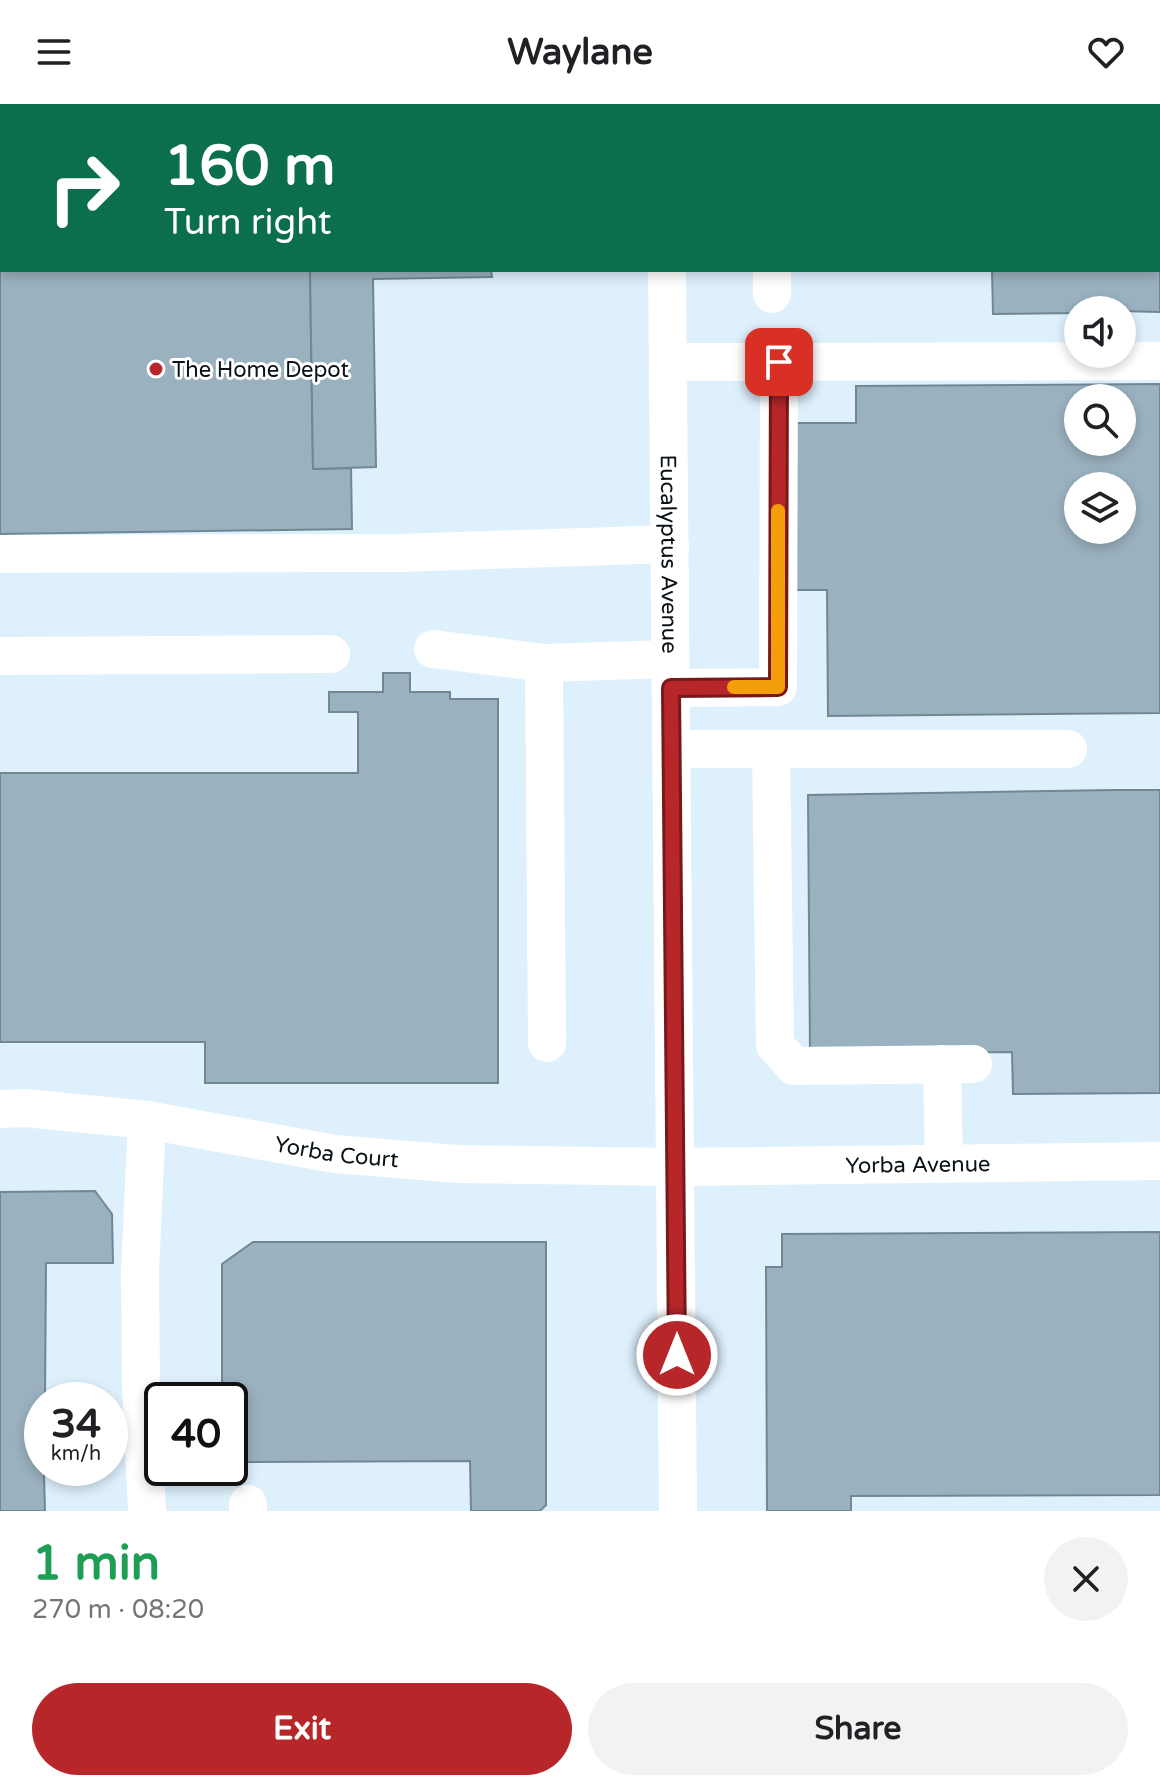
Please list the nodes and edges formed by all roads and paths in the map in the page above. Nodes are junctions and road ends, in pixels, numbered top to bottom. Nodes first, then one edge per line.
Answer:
1 (667, 272) edge
2 (1160, 361) edge
3 (668, 362) junction
4 (779, 362) junction
5 (670, 544) junction
6 (0, 554) edge
7 (433, 649) dead end
8 (331, 654) dead end
9 (0, 656) edge
10 (544, 663) junction
11 (671, 674) junction
12 (671, 749) junction
13 (771, 749) junction
14 (1068, 749) dead end
15 (547, 1043) dead end
16 (0, 1109) edge
17 (147, 1120) junction
18 (1160, 1161) edge
19 (944, 1164) junction
20 (676, 1167) junction
21 (147, 1511) edge
22 (678, 1511) edge

1 - 3 street, Eucalyptus Avenue
2 - 4 street
3 - 4 street
3 - 5 street, Eucalyptus Avenue
4 - 11 street
5 - 6 street
5 - 11 street, Eucalyptus Avenue
7 - 10 street
8 - 9 street
10 - 11 street
10 - 15 street
11 - 12 street, Eucalyptus Avenue
12 - 13 street
12 - 20 street, Eucalyptus Avenue
13 - 14 street
13 - 19 street
16 - 17 street, Yorba Court
17 - 20 street, Yorba Court
17 - 21 street
18 - 19 street, Yorba Avenue
19 - 20 street, Yorba Avenue
20 - 22 street, Eucalyptus Avenue

